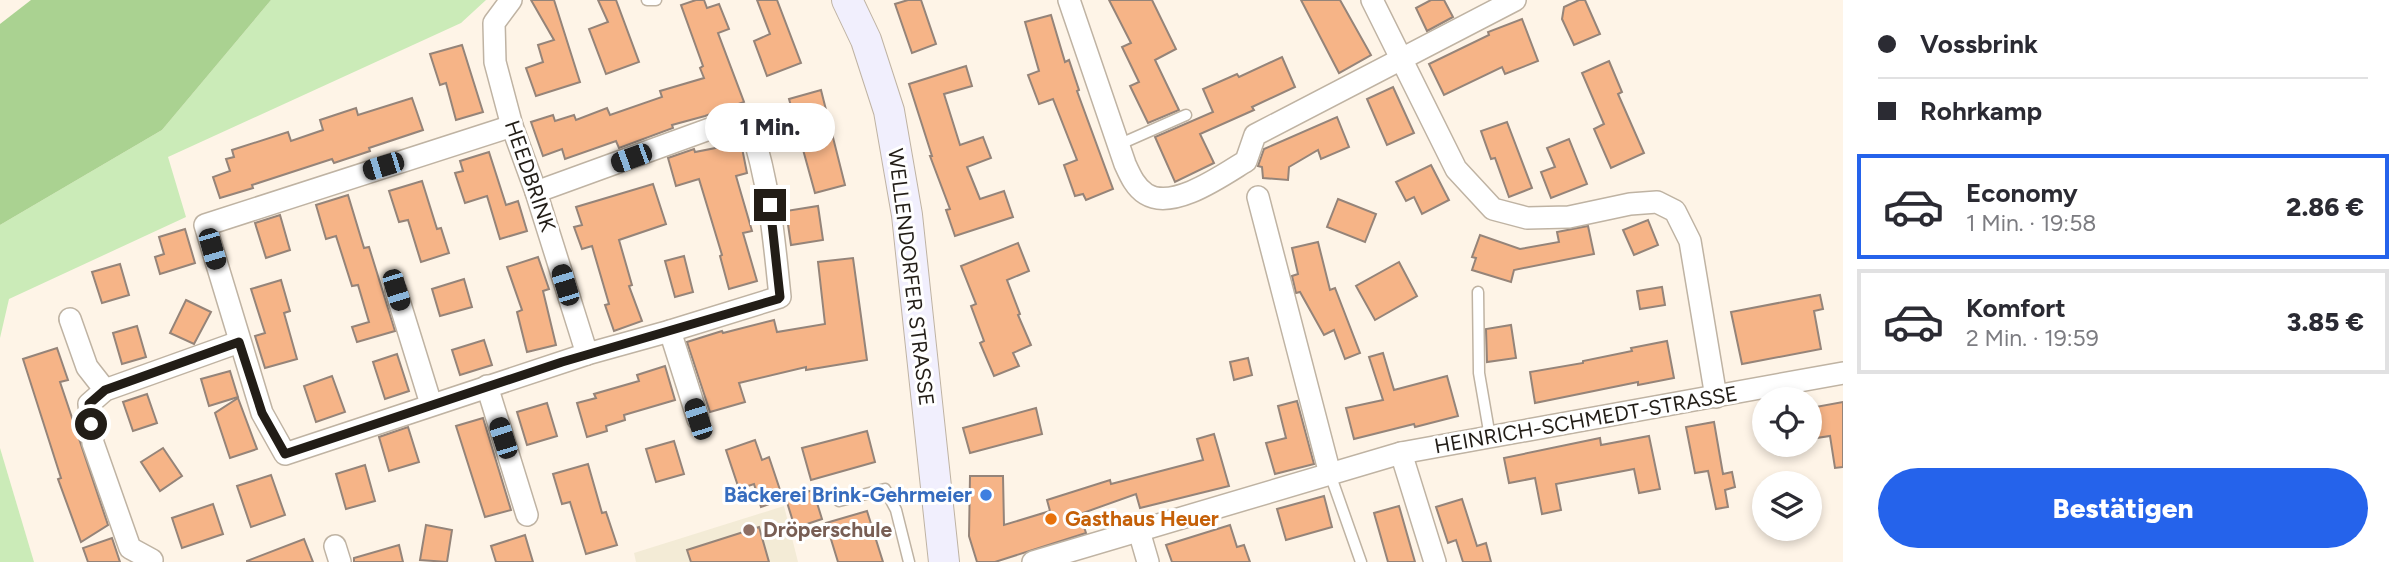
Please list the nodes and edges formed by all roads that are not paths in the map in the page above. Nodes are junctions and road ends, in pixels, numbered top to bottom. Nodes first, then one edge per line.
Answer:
1 (511, 0) edge
2 (647, 0) edge
3 (656, 0) edge
4 (847, 0) edge
5 (1069, 0) edge
6 (1372, 0) edge
7 (1515, 0) edge
8 (1400, 59) junction
9 (1186, 115) dead end
10 (512, 126) junction
11 (1118, 145) junction
12 (537, 192) junction
13 (1258, 197) dead end
14 (396, 290) dead end
15 (1478, 292) dead end
16 (70, 319) dead end
17 (670, 331) junction
18 (239, 342) junction
19 (587, 354) junction
20 (1843, 373) edge
21 (487, 386) junction
22 (105, 390) junction
23 (1716, 397) junction
24 (431, 404) junction
25 (698, 419) dead end
26 (1490, 437) junction
27 (1401, 453) junction
28 (1330, 474) junction
29 (839, 501) dead end
30 (527, 515) dead end
31 (1139, 531) junction
32 (152, 560) dead end
33 (909, 562) edge
34 (944, 562) edge
35 (1033, 562) edge
36 (1148, 562) edge
37 (1361, 562) edge
38 (1435, 562) edge

1 - 10 street, HEEDBRINK
2 - 3 lane
4 - 34 street, WELLENDORFER STRASSE
5 - 11 street
6 - 8 street
7 - 8 street
8 - 11 street
8 - 23 street
9 - 11 lane
10 - 12 street, HEEDBRINK
10 - 18 street
12 - 17 street
12 - 19 street, HEEDBRINK
13 - 28 street
14 - 24 street
15 - 26 lane
16 - 22 street
17 - 19 street
17 - 25 street
18 - 22 street
18 - 24 street
19 - 21 street
20 - 23 street, HEINRICH-SCHMEDT-STRASSE
21 - 24 street
21 - 30 street
22 - 32 street
23 - 26 street, HEINRICH-SCHMEDT-STRASSE
26 - 27 street, HEINRICH-SCHMEDT-STRASSE
27 - 28 street, HEINRICH-SCHMEDT-STRASSE
27 - 38 street
28 - 31 street, HEINRICH-SCHMEDT-STRASSE
28 - 37 lane
29 - 33 lane
31 - 35 street, HEINRICH-SCHMEDT-STRASSE
31 - 36 street

